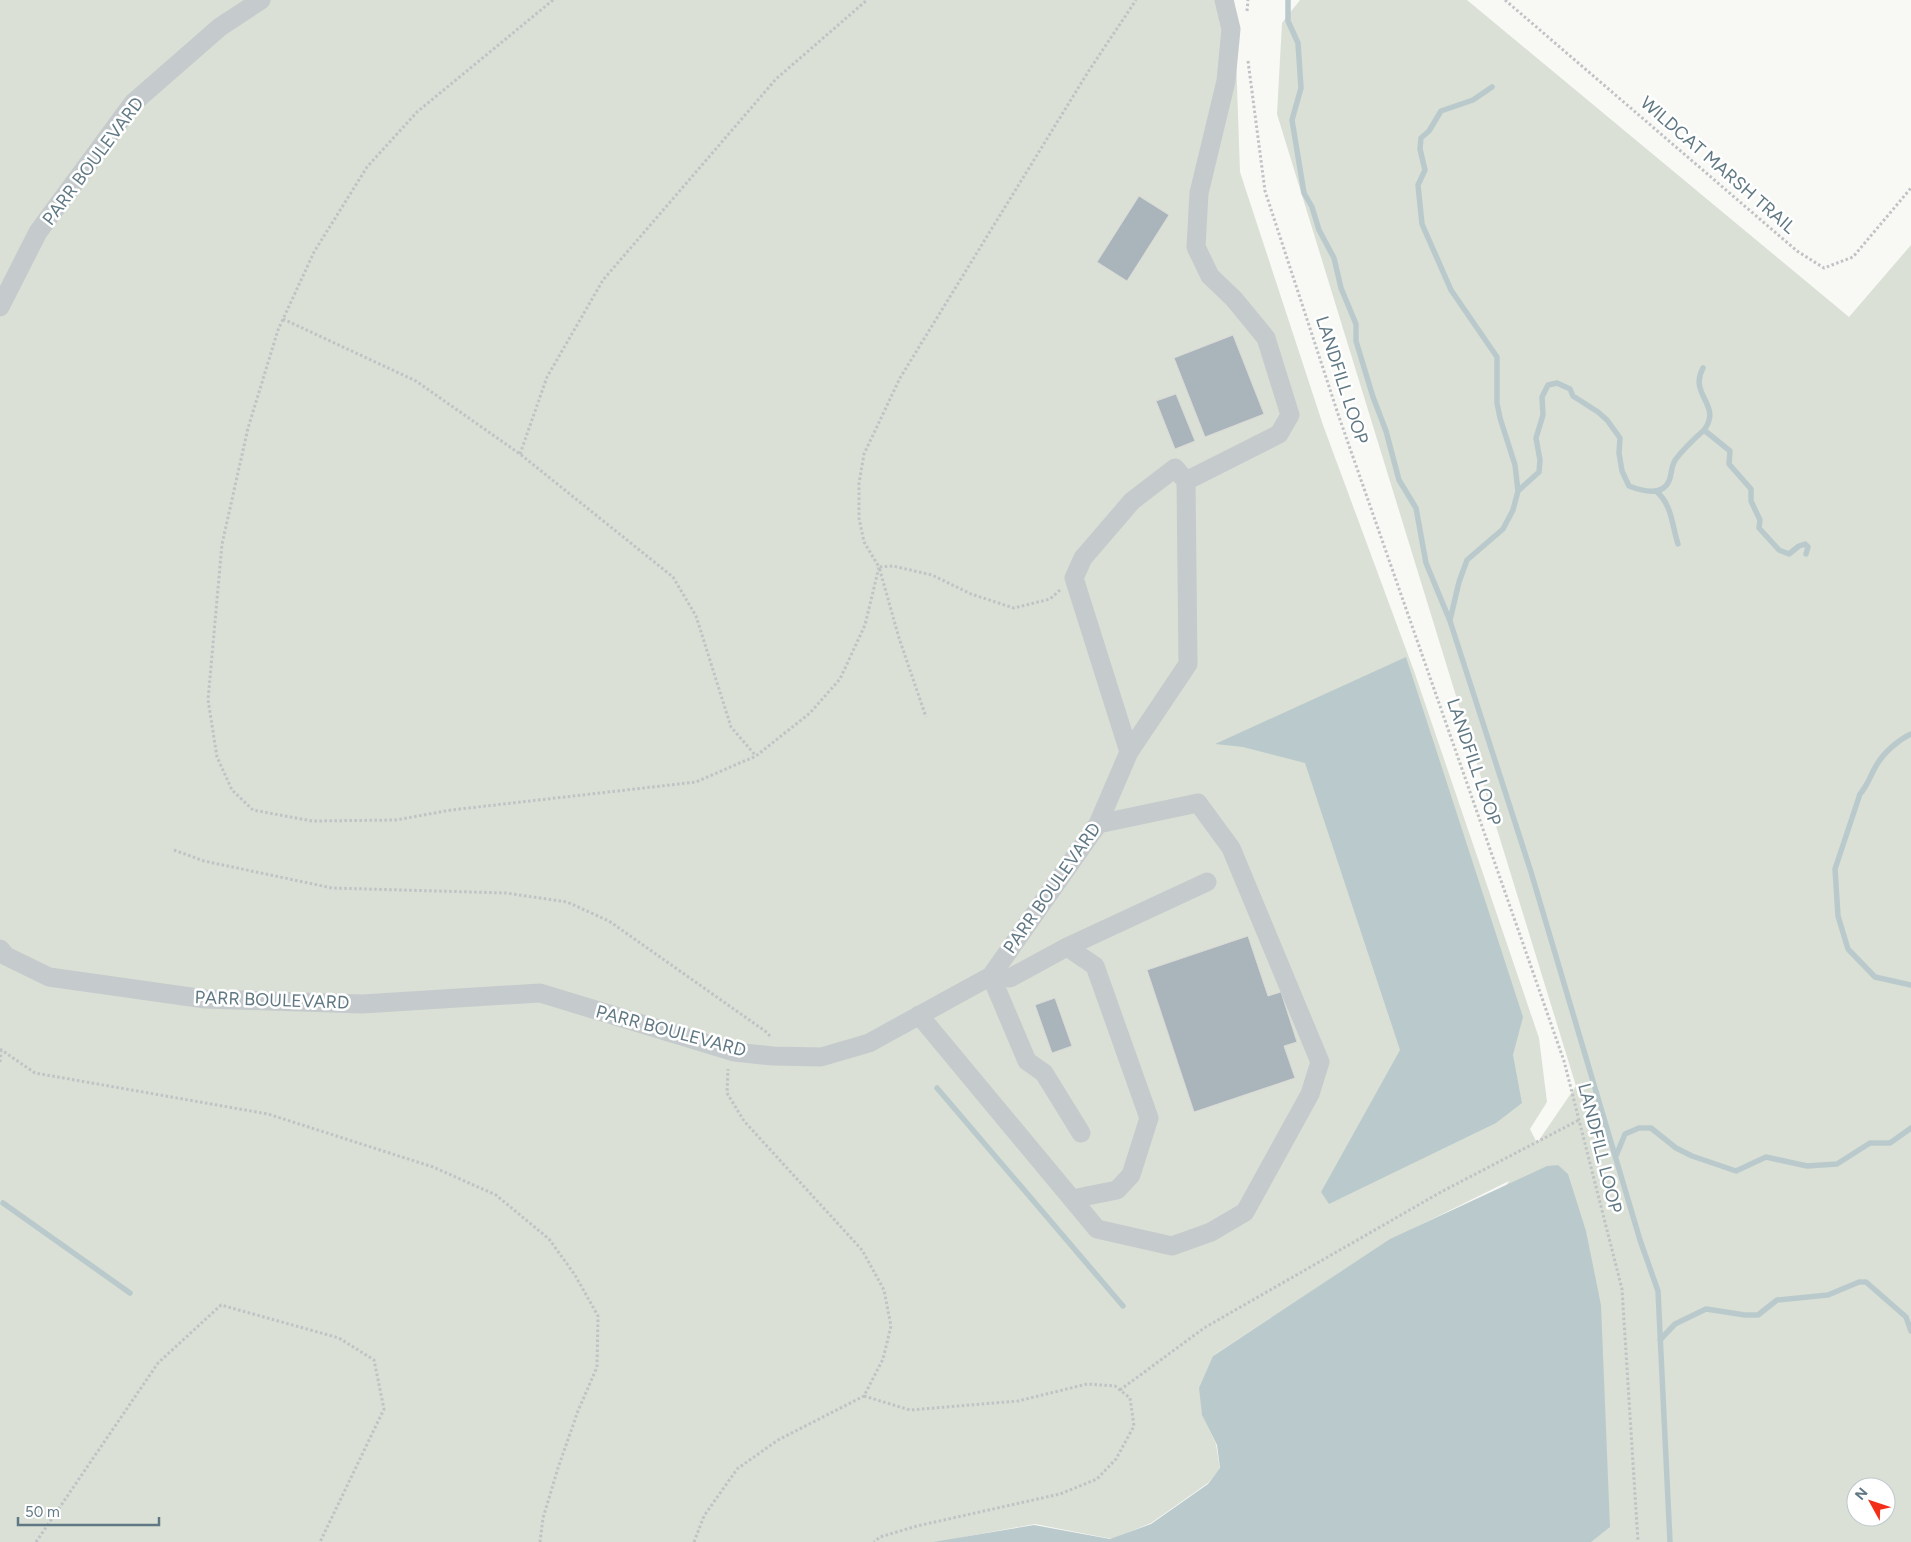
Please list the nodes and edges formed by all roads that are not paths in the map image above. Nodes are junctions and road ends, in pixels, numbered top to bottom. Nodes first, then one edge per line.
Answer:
1 (261, 0) edge
2 (1224, 0) edge
3 (0, 307) edge
4 (1186, 481) junction
5 (1129, 752) junction
6 (1098, 824) junction
7 (1207, 882) dead end
8 (1067, 947) junction
9 (0, 949) edge
10 (991, 976) junction
11 (919, 1015) junction
12 (1081, 1133) dead end
13 (1072, 1199) junction

1 - 3 lane, PARR BOULEVARD
2 - 4 lane
4 - 5 lane, PARR BOULEVARD
4 - 5 lane
5 - 6 lane, PARR BOULEVARD
6 - 10 lane, PARR BOULEVARD
6 - 13 lane
7 - 8 lane
8 - 10 lane
8 - 13 lane
9 - 11 lane, PARR BOULEVARD
10 - 11 lane, PARR BOULEVARD
10 - 12 lane
11 - 13 lane

